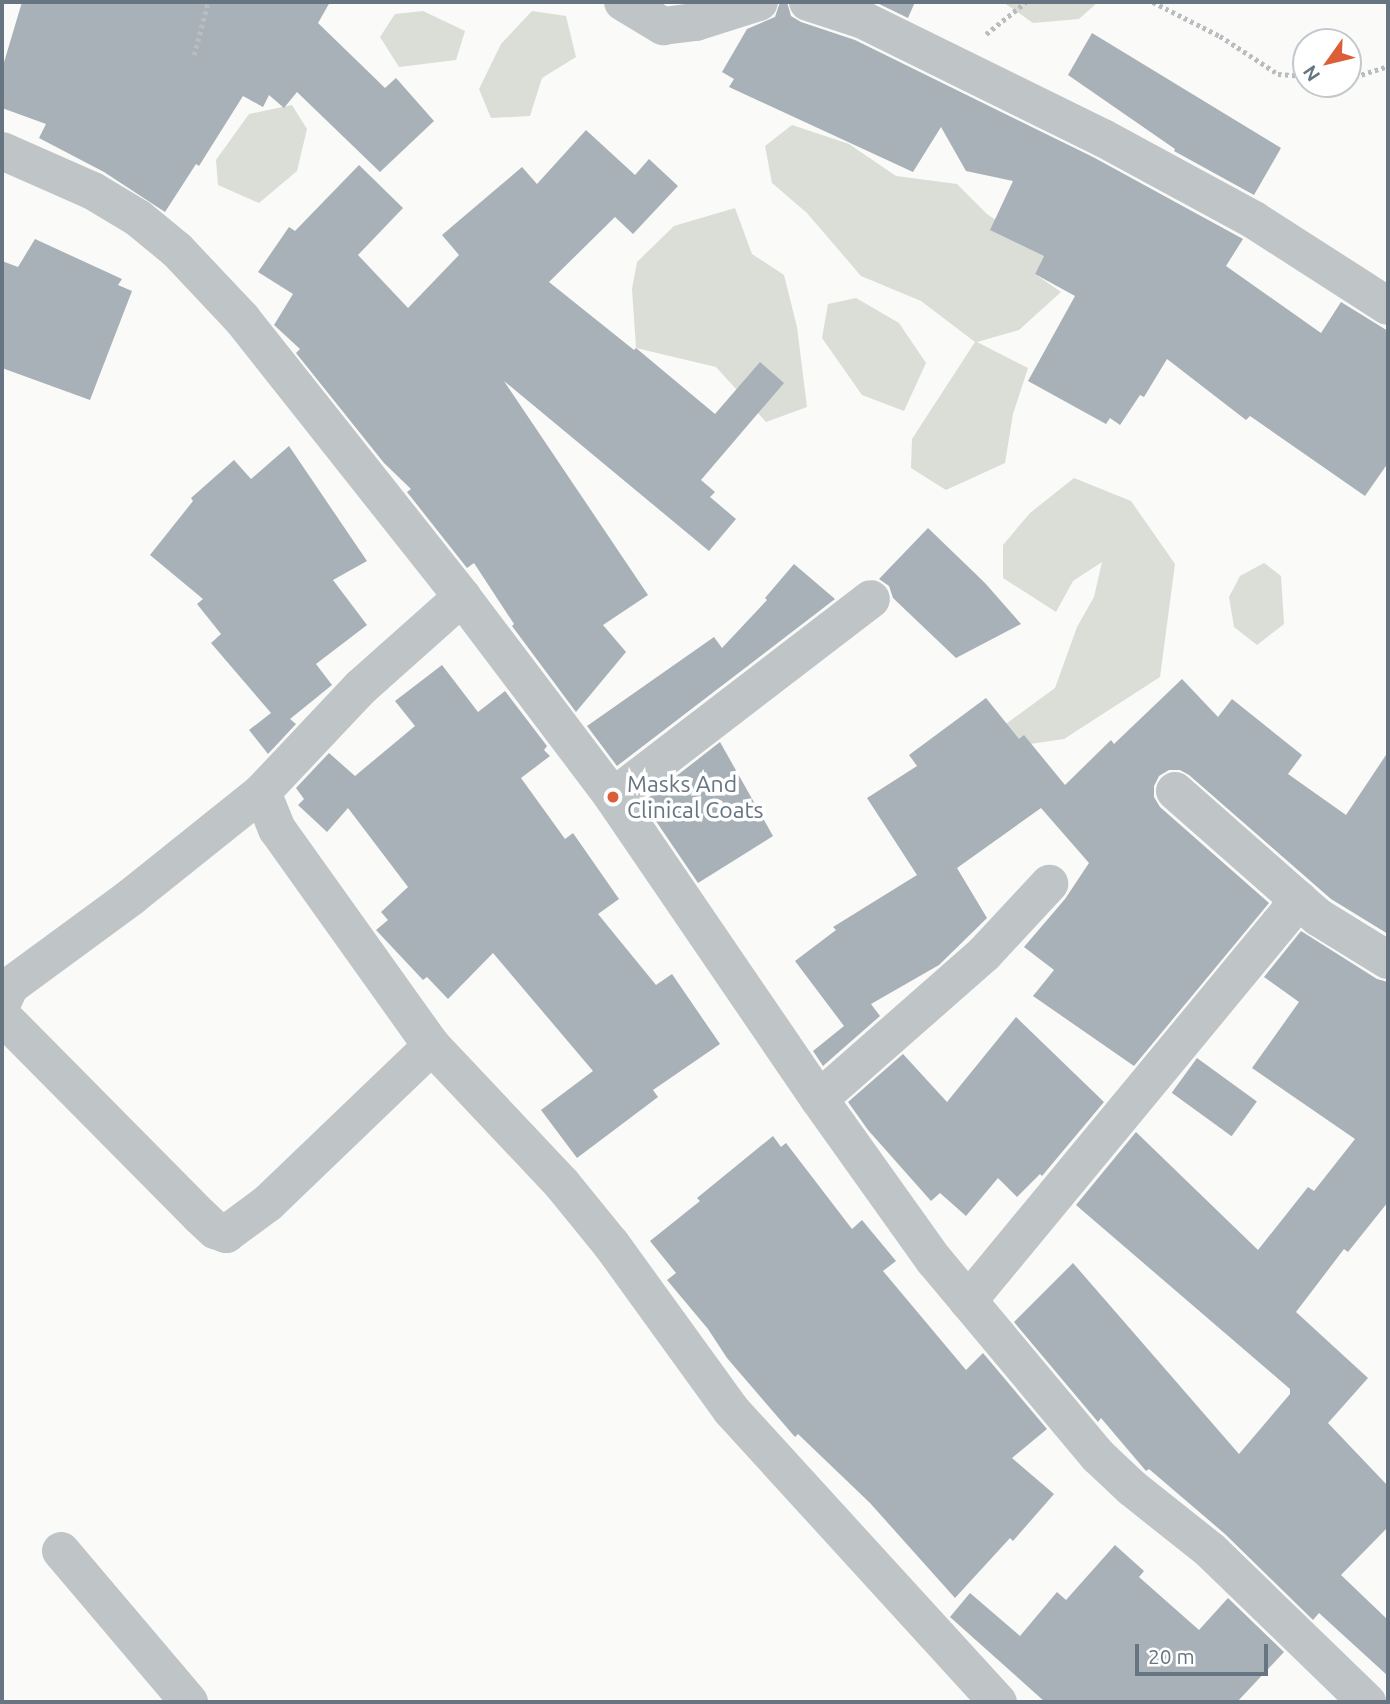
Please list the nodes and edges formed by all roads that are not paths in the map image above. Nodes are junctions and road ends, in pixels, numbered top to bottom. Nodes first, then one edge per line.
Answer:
1 (623, 2) edge
2 (760, 2) edge
3 (808, 2) edge
4 (2, 151) edge
5 (1388, 306) edge
6 (462, 597) junction
7 (871, 599) dead end
8 (1175, 791) dead end
9 (262, 792) junction
10 (613, 797) junction
11 (1049, 884) dead end
12 (1299, 900) junction
13 (1388, 960) edge
14 (2, 1003) edge
15 (2, 1016) edge
16 (432, 1046) junction
17 (819, 1099) junction
18 (968, 1301) junction
19 (61, 1551) dead end
20 (188, 1702) edge
21 (999, 1702) edge
22 (1367, 1702) edge

1 - 2 street
3 - 5 street
4 - 6 street
6 - 9 street
6 - 10 street
7 - 10 street
8 - 12 street
9 - 14 street
9 - 16 street
10 - 17 street
11 - 17 street
12 - 13 street
12 - 18 street
15 - 16 street
16 - 21 street
17 - 18 street
18 - 22 street
19 - 20 street

